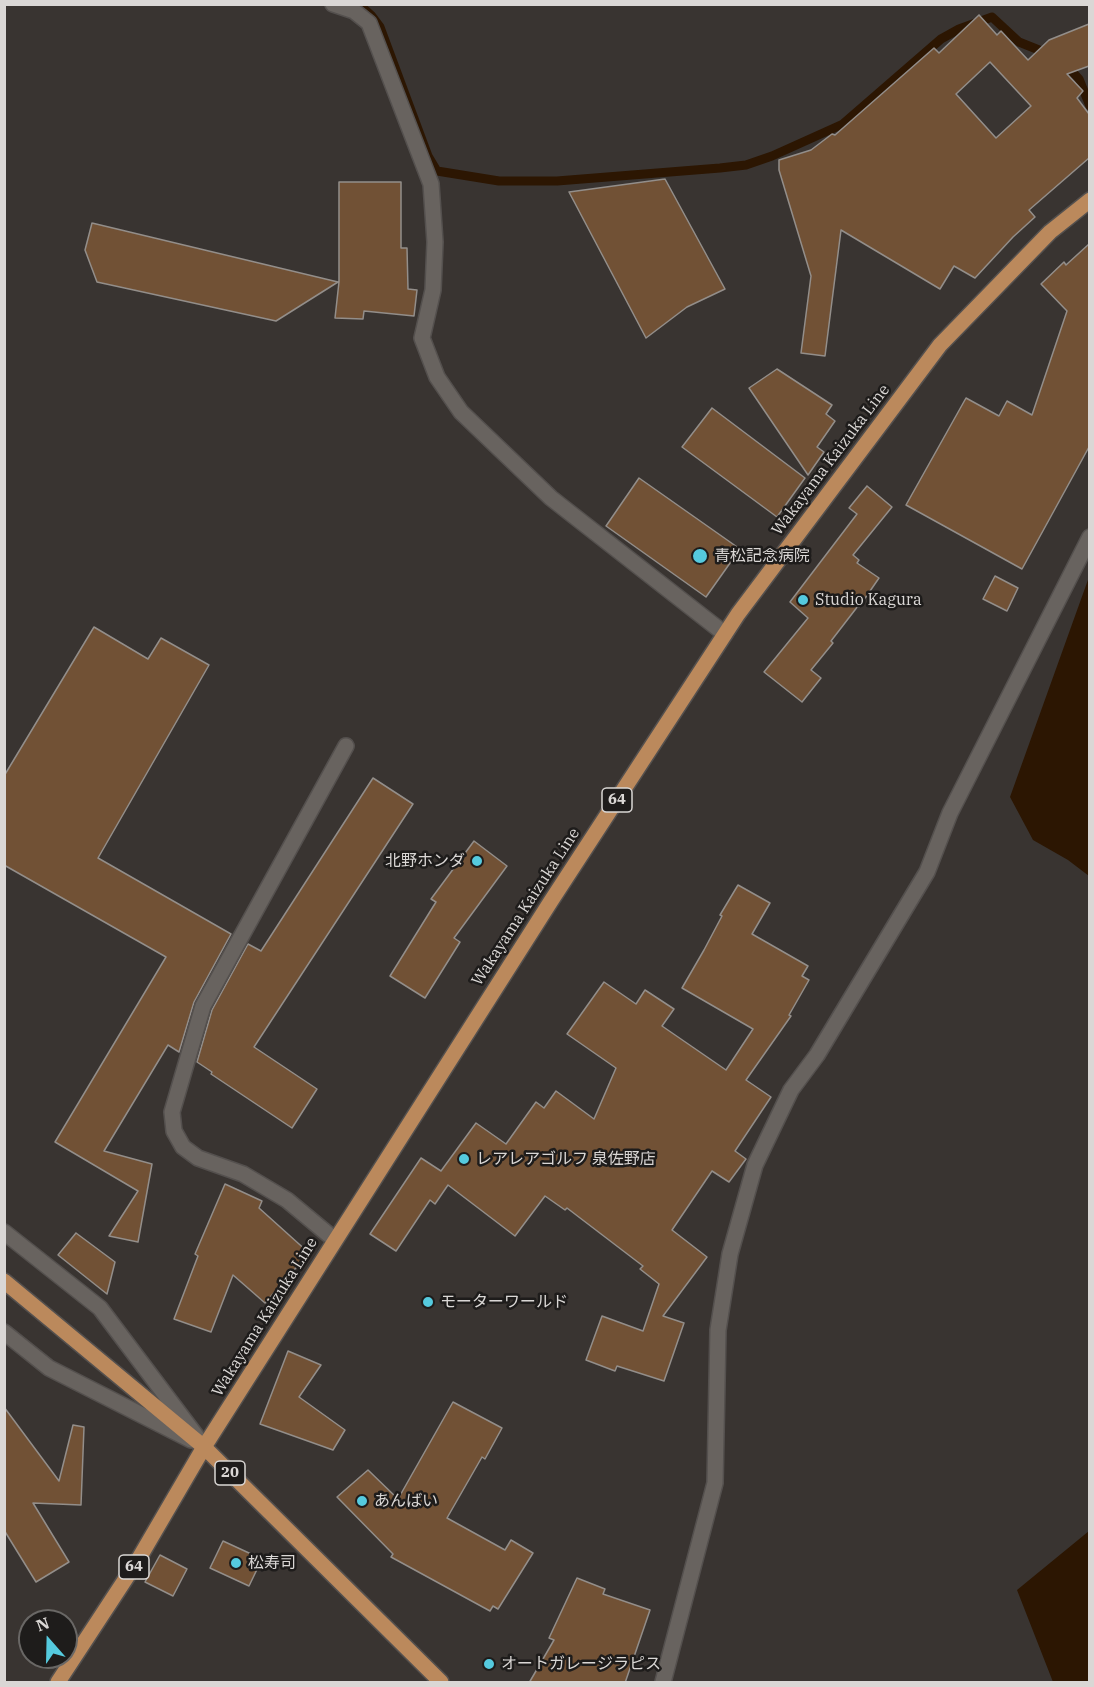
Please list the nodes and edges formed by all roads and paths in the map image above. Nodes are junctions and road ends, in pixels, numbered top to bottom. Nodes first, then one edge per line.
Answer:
1 (333, 4) edge
2 (1089, 200) edge
3 (1089, 537) edge
4 (725, 634) junction
5 (346, 746) dead end
6 (4, 1232) edge
7 (335, 1240) junction
8 (4, 1281) edge
9 (4, 1332) edge
10 (204, 1447) junction
11 (58, 1683) edge
12 (441, 1683) edge
13 (663, 1683) edge

1 - 4 street
2 - 4 main road, Wakayama Kaizuka Line / 64
3 - 13 street
4 - 7 main road, Wakayama Kaizuka Line / 64
5 - 7 street
6 - 10 street
7 - 10 main road, Wakayama Kaizuka Line / 64
8 - 10 main road, 20
9 - 10 street
10 - 11 main road, Wakayama Kaizuka Line / 64
10 - 12 main road, 20

